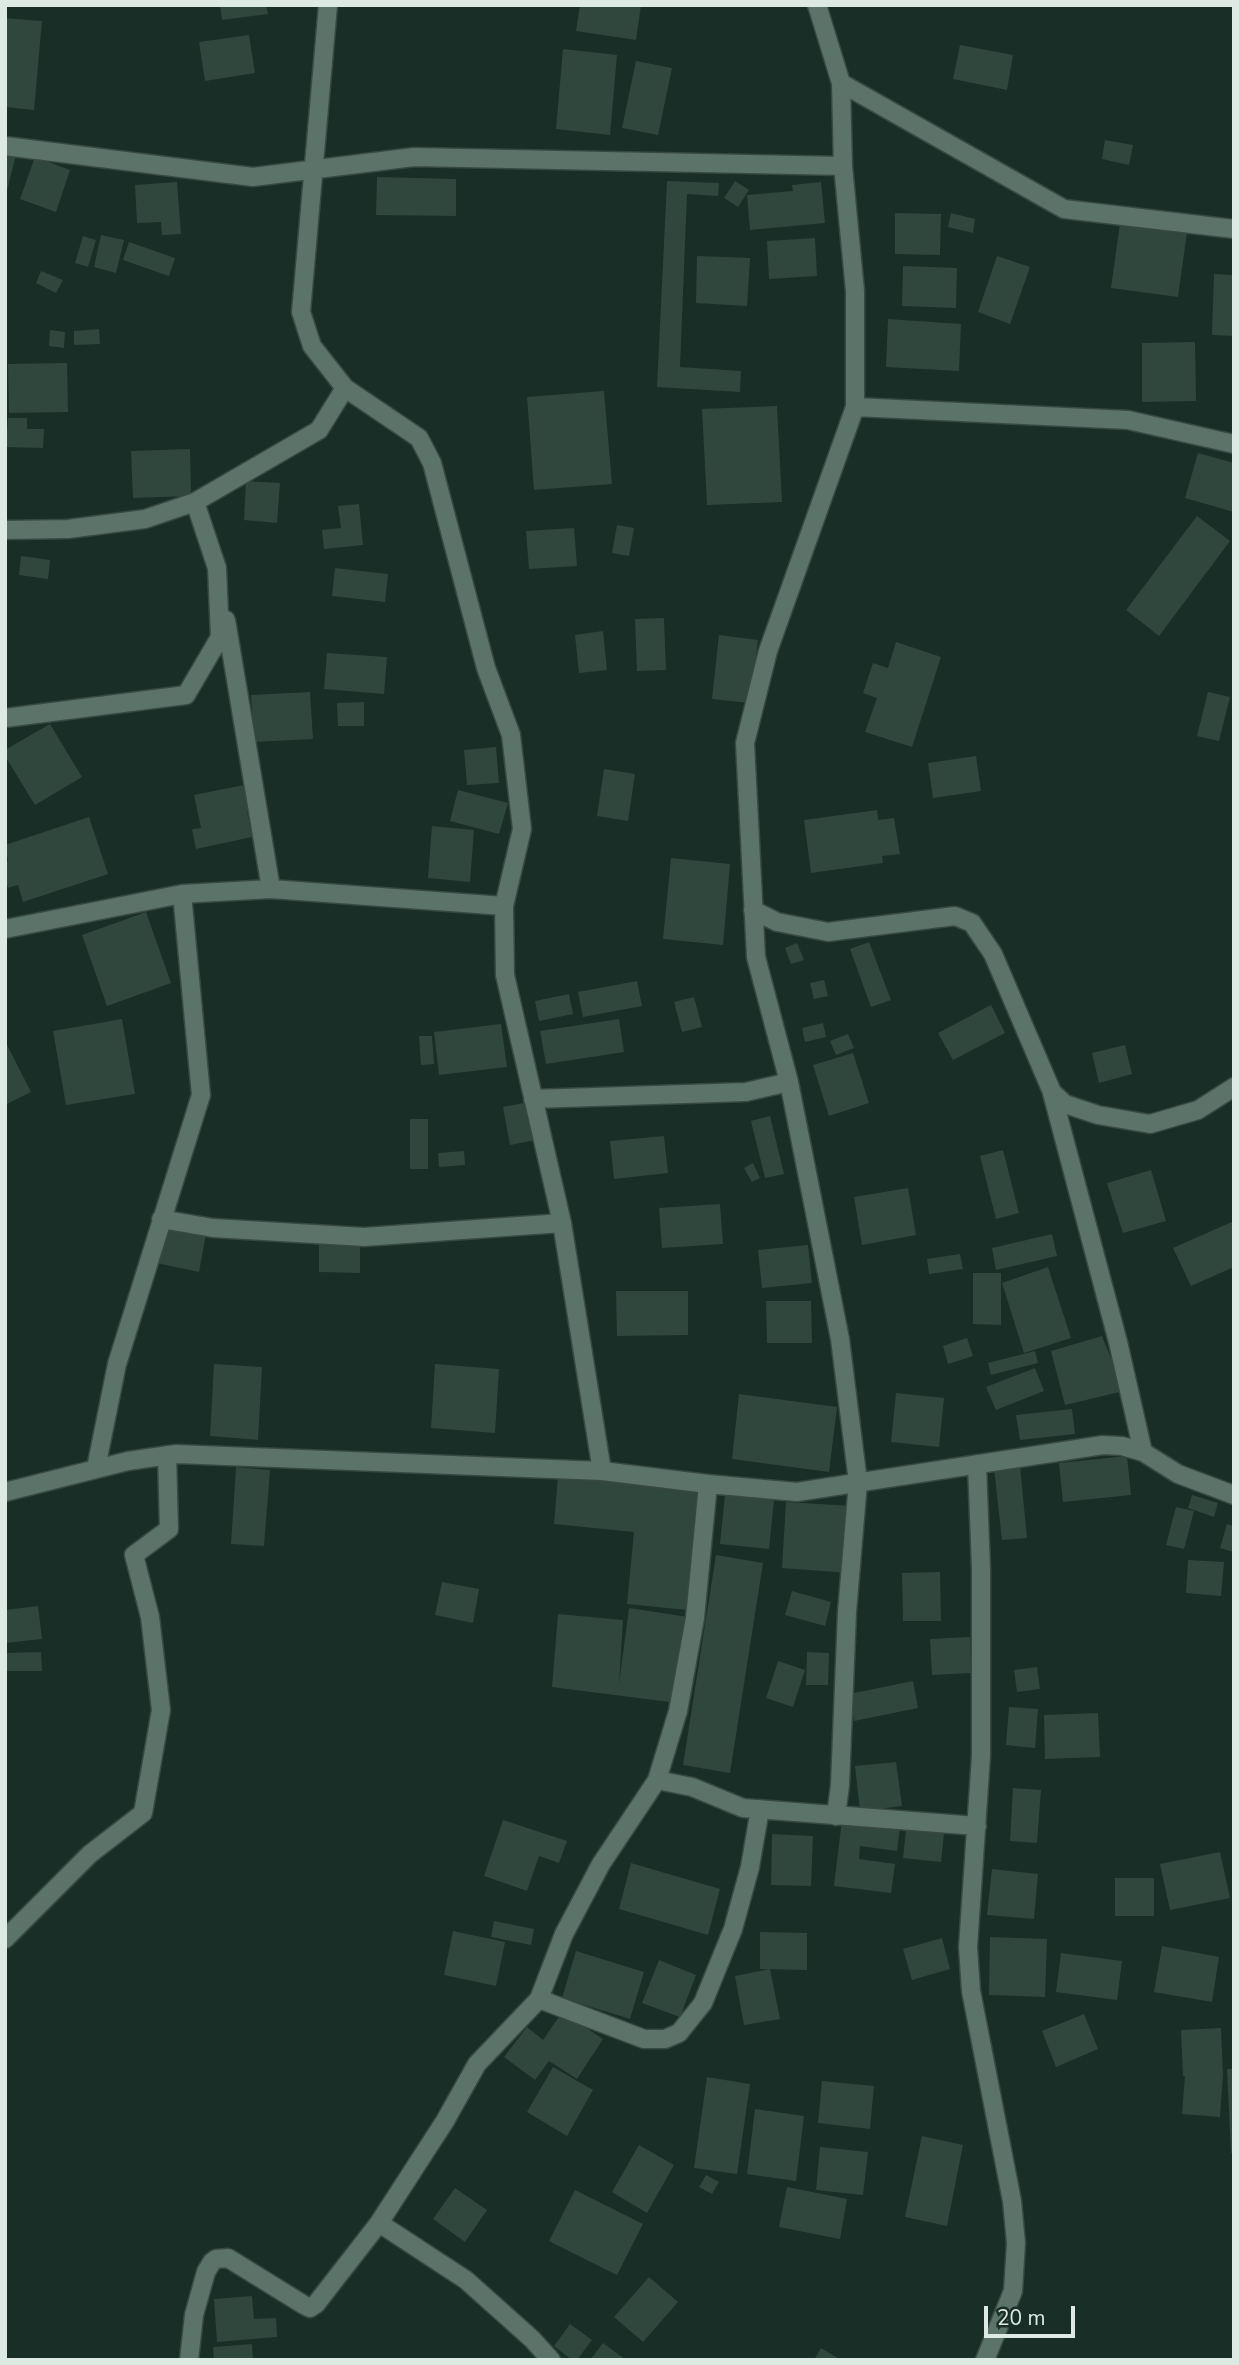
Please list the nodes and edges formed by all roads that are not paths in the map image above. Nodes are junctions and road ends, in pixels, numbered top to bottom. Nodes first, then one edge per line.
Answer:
1 (328, 5) edge
2 (817, 5) edge
3 (841, 83) junction
4 (5, 146) edge
5 (842, 166) junction
6 (314, 169) junction
7 (1234, 229) edge
8 (345, 388) junction
9 (855, 407) junction
10 (1234, 444) edge
11 (195, 502) junction
12 (5, 530) edge
13 (217, 568) junction
14 (5, 718) edge
15 (271, 889) junction
16 (182, 894) junction
17 (504, 906) junction
18 (753, 910) junction
19 (5, 929) edge
20 (789, 1082) junction
21 (1234, 1087) edge
22 (1052, 1092) junction
23 (533, 1099) junction
24 (161, 1219) junction
25 (562, 1223) junction
26 (1143, 1452) junction
27 (167, 1455) junction
28 (976, 1464) junction
29 (96, 1468) junction
30 (601, 1471) junction
31 (858, 1482) junction
32 (708, 1485) junction
33 (5, 1493) edge
34 (1234, 1495) edge
35 (657, 1780) junction
36 (760, 1810) junction
37 (836, 1816) junction
38 (977, 1826) junction
39 (5, 1939) edge
40 (539, 1999) junction
41 (379, 2223) junction
42 (540, 2356) edge
43 (190, 2360) edge
44 (985, 2360) edge

1 - 6 street
2 - 3 street
3 - 5 street
3 - 7 street
4 - 6 street
5 - 6 street
5 - 9 street
6 - 8 street
8 - 11 street
8 - 17 street
9 - 10 street
9 - 18 street
11 - 12 street
11 - 13 street
13 - 14 street
13 - 15 street
15 - 16 street
15 - 17 street
16 - 19 street
16 - 24 street
17 - 23 street
18 - 20 street
18 - 22 street
20 - 23 street
20 - 31 street
21 - 22 street
22 - 26 street
23 - 25 street
24 - 25 street
24 - 29 street
25 - 30 street
26 - 28 street
26 - 34 street
27 - 29 street
27 - 30 street
27 - 39 street
28 - 31 street
28 - 38 street
29 - 33 street
30 - 32 street
31 - 32 street
31 - 37 street
32 - 35 street
35 - 36 street
35 - 40 street
36 - 37 street
36 - 40 street
37 - 38 street
38 - 44 street
40 - 41 street
41 - 42 street
41 - 43 street

